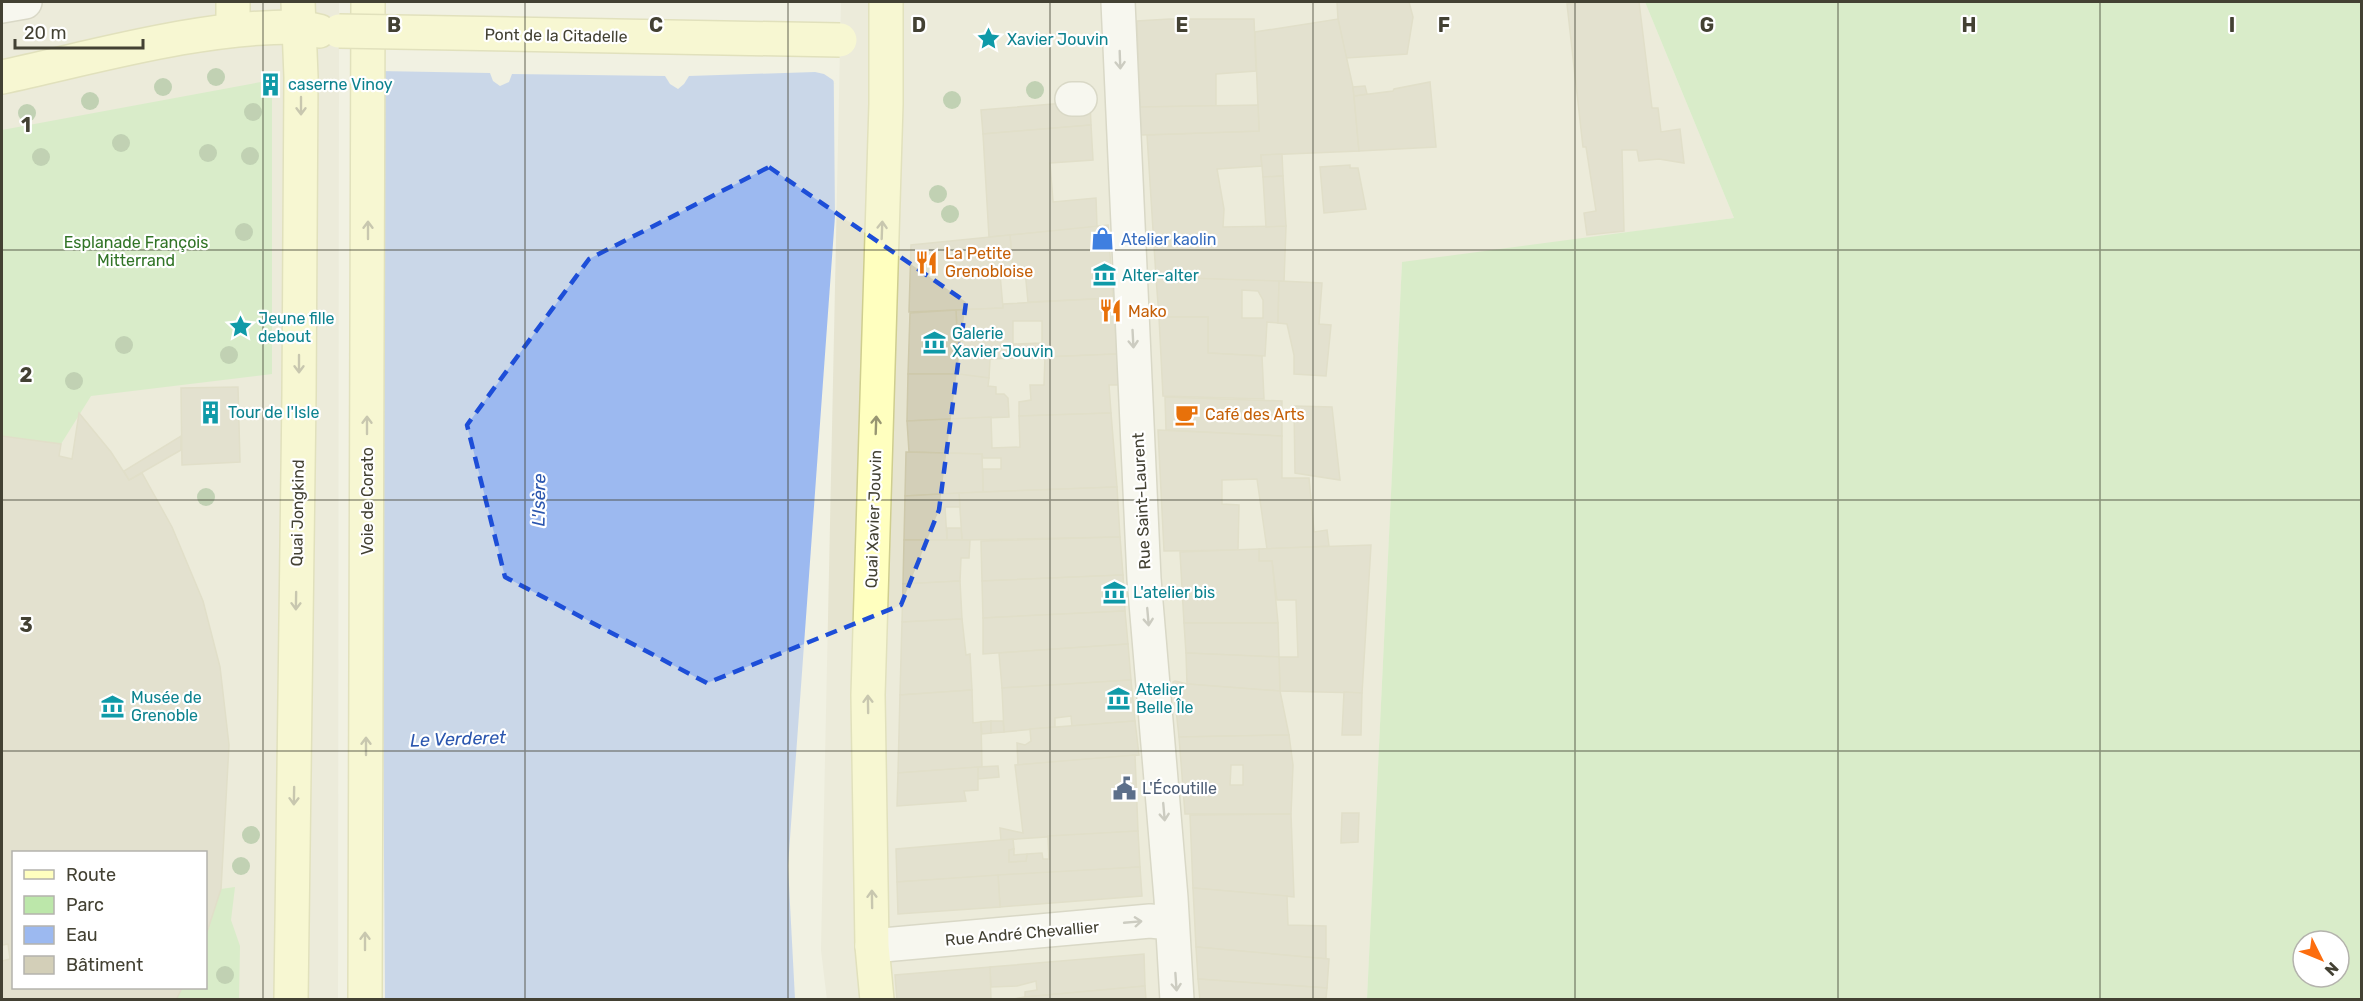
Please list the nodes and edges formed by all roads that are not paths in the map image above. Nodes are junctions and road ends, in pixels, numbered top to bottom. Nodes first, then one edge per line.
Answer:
1 (25, 2) edge
2 (368, 2) edge
3 (886, 2) edge
4 (1118, 2) edge
5 (2, 6) edge
6 (298, 14) edge
7 (233, 16) edge
8 (886, 39) junction
9 (2, 77) edge
10 (1171, 923) junction
11 (872, 946) junction
12 (291, 999) edge
13 (365, 999) edge
14 (877, 999) edge
15 (1177, 999) edge

1 - 5 street
13 -> 2 main road, Voie de Corato
3 - 8 main road, Quai Xavier Jouvin
4 -> 10 street, Rue Saint-Laurent
6 - 7 main road, Pont de la Citadelle
6 - 8 main road, Pont de la Citadelle, bridge
6 -> 12 main road, Quai Jongkind
7 - 9 main road, Pont de la Citadelle
11 -> 8 main road, Quai Xavier Jouvin
11 -> 10 street, Rue André Chevallier
10 -> 15 street, Rue Saint-Laurent
11 - 14 main road, Quai Xavier Jouvin

